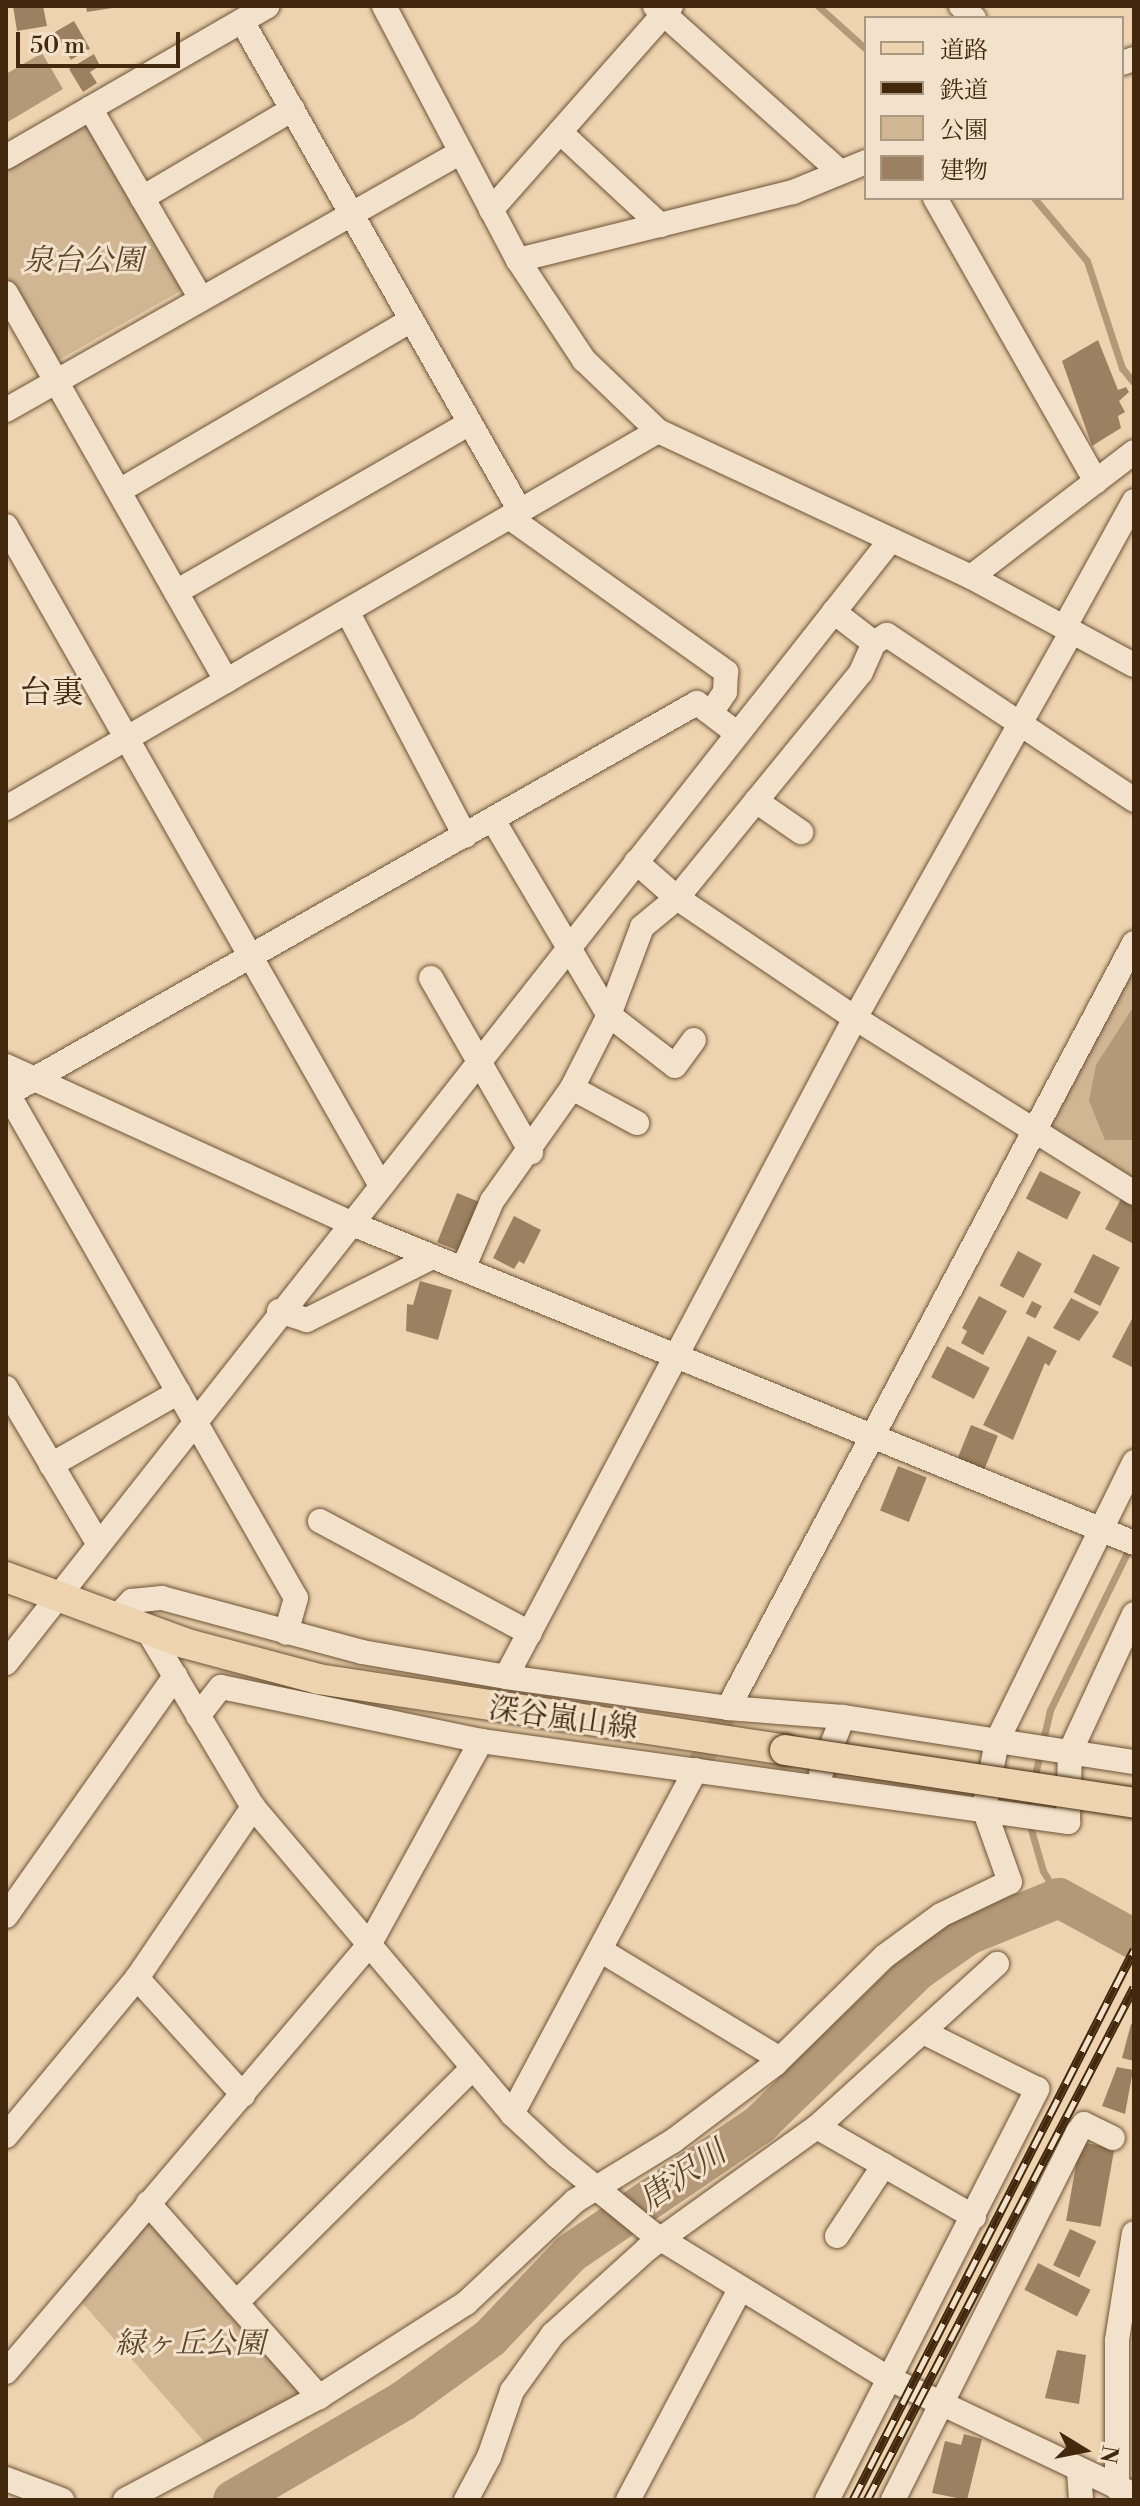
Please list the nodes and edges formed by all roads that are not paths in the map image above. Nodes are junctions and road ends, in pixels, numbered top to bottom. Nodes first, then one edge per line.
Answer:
1 (268, 6) edge
2 (384, 6) edge
3 (663, 9) edge
4 (242, 21) junction
5 (90, 108) junction
6 (293, 109) junction
7 (560, 132) junction
8 (461, 152) junction
9 (6, 157) edge
10 (864, 163) edge
11 (840, 172) junction
12 (142, 198) junction
13 (936, 200) edge
14 (491, 210) junction
15 (352, 214) junction
16 (660, 225) junction
17 (518, 260) junction
18 (6, 293) edge
19 (201, 299) junction
20 (412, 320) junction
21 (57, 381) junction
22 (6, 410) edge
23 (468, 424) junction
24 (658, 431) junction
25 (1134, 452) edge
26 (1096, 481) junction
27 (119, 491) junction
28 (1134, 501) edge
29 (514, 514) junction
30 (6, 526) edge
31 (890, 541) junction
32 (971, 577) junction
33 (176, 592) junction
34 (347, 611) junction
35 (834, 612) junction
36 (1068, 630) junction
37 (874, 643) junction
38 (1134, 665) edge
39 (226, 681) junction
40 (711, 713) junction
41 (1020, 725) junction
42 (738, 734) junction
43 (127, 738) junction
44 (1134, 800) edge
45 (756, 801) junction
46 (6, 808) edge
47 (493, 820) junction
48 (801, 832) dead end
49 (465, 836) junction
50 (636, 862) junction
51 (677, 898) junction
52 (1134, 943) edge
53 (570, 945) junction
54 (251, 959) junction
55 (431, 978) dead end
56 (609, 1015) junction
57 (855, 1018) junction
58 (694, 1040) dead end
59 (478, 1061) junction
60 (6, 1066) edge
61 (35, 1079) junction
62 (572, 1088) junction
63 (7, 1095) edge
64 (637, 1123) dead end
65 (1034, 1128) junction
66 (531, 1152) junction
67 (380, 1184) junction
68 (1134, 1193) edge
69 (350, 1223) junction
70 (432, 1257) junction
71 (463, 1269) junction
72 (279, 1311) junction
73 (679, 1358) junction
74 (6, 1388) edge
75 (179, 1392) junction
76 (13, 1417) edge
77 (194, 1418) junction
78 (872, 1434) junction
79 (1134, 1462) edge
80 (51, 1465) junction
81 (320, 1521) dead end
82 (1104, 1529) junction
83 (98, 1543) junction
84 (1134, 1543) edge
85 (6, 1577) edge
86 (53, 1597) junction
87 (1134, 1614) edge
88 (115, 1619) junction
89 (148, 1631) junction
90 (286, 1633) junction
91 (530, 1633) junction
92 (6, 1663) edge
93 (175, 1676) junction
94 (506, 1677) junction
95 (728, 1708) junction
96 (198, 1716) junction
97 (843, 1717) junction
98 (481, 1741) junction
99 (997, 1741) junction
100 (1070, 1752) junction
101 (1134, 1762) edge
102 (696, 1770) junction
103 (816, 1786) junction
104 (1134, 1803) edge
105 (253, 1807) junction
106 (984, 1809) junction
107 (6, 1916) edge
108 (369, 1945) junction
109 (600, 1950) junction
110 (997, 1964) dead end
111 (137, 1978) junction
112 (925, 2033) junction
113 (780, 2059) junction
114 (473, 2068) junction
115 (243, 2095) junction
116 (512, 2114) junction
117 (817, 2127) junction
118 (6, 2136) edge
119 (1113, 2138) dead end
120 (884, 2165) junction
121 (602, 2196) junction
122 (148, 2203) junction
123 (974, 2217) junction
124 (1134, 2233) edge
125 (837, 2236) dead end
126 (658, 2238) junction
127 (740, 2289) junction
128 (236, 2303) junction
129 (1126, 2341) edge
130 (6, 2372) edge
131 (888, 2378) junction
132 (319, 2397) junction
133 (939, 2405) junction
134 (1079, 2471) junction
135 (6, 2479) edge
136 (1126, 2491) edge
137 (62, 2500) edge
138 (125, 2500) edge
139 (466, 2500) edge
140 (628, 2500) edge
141 (827, 2500) edge
142 (893, 2500) edge
143 (1081, 2500) edge

1 - 4 street
2 - 8 street
3 - 7 street
3 - 11 street
4 - 5 street
4 - 6 street
5 - 9 street
5 - 12 street
6 - 12 street
6 - 15 street
7 - 14 street
7 - 16 street
8 - 14 street
8 - 15 street
10 - 11 street
11 - 16 street
12 - 19 street
13 - 26 street
14 - 17 street
15 - 19 street
15 - 20 street
16 - 17 street
17 - 24 street
18 - 21 street
19 - 21 street
20 - 23 street
20 - 27 street
21 - 22 street
21 - 27 street
23 - 29 street
23 - 33 street
24 - 29 street
24 - 31 street
25 - 26 street
26 - 32 street
27 - 33 street
28 - 36 street
29 - 34 street
29 - 40 street
30 - 43 street
31 - 32 street
31 - 35 street
32 - 36 street
33 - 39 street
34 - 39 street
34 - 49 street
35 - 37 street
35 - 42 street
36 - 38 street
36 - 41 street
37 - 41 street
37 - 45 street
39 - 43 street
40 - 42 street
40 - 47 street
41 - 44 street
41 - 57 street
42 - 50 street
43 - 46 street
43 - 54 street
45 - 48 street
45 - 51 street
47 - 49 street
47 - 53 street
49 - 54 street
50 - 51 street
50 - 53 street
51 - 56 street
51 - 57 street
52 - 65 street
53 - 56 street
53 - 59 street
54 - 61 street
54 - 67 street
55 - 59 street
56 - 58 street
56 - 62 street
57 - 65 street
57 - 73 street
59 - 66 street
59 - 67 street
60 - 61 street
61 - 63 street
61 - 69 street
62 - 64 street
62 - 66 street
63 - 75 street
65 - 68 street
65 - 78 street
66 - 71 street
67 - 69 street
69 - 70 street
69 - 72 street
70 - 71 street
70 - 72 street
71 - 73 street
72 - 77 street
73 - 78 street
73 - 91 street
74 - 76 street
75 - 77 street
75 - 80 street
76 - 80 street
77 - 83 street
77 - 90 street
78 - 82 street
78 - 95 street
79 - 82 street
80 - 83 street
81 - 91 street
82 - 84 street
82 - 99 street
83 - 86 street
85 - 86 main road, 深谷嵐山線
86 - 88 main road, 深谷嵐山線
86 - 92 street
87 - 100 street
88 - 89 main road, 深谷嵐山線
88 - 90 street
89 - 93 street
89 - 104 main road, 深谷嵐山線, bridge
90 - 94 street
91 - 94 street
93 - 96 street
93 - 107 street
94 - 95 street
95 - 97 street
96 - 98 street
96 - 105 street
97 - 99 street
97 - 103 street
98 - 102 street
98 - 108 street
99 - 100 street
99 - 106 street
100 - 101 street
100 - 106 street
102 - 103 street
102 - 109 street
103 - 106 street
105 - 108 street
105 - 111 street
106 - 113 street
108 - 114 street
108 - 115 street
109 - 113 street
109 - 116 street
110 - 112 street
111 - 115 street
111 - 118 street
112 - 117 street
112 - 123 street
113 - 121 street
114 - 116 street
114 - 128 street
115 - 122 street
116 - 121 street
117 - 120 street
117 - 126 street
119 - 133 street
120 - 123 street
120 - 125 street
121 - 126 street
121 - 132 street
122 - 128 street
122 - 130 street
123 - 131 street
124 - 129 street
126 - 127 street
126 - 139 street
127 - 131 street
127 - 140 street
128 - 132 street
129 - 136 street
131 - 133 street
131 - 141 street
132 - 138 street
133 - 134 street
133 - 142 street
134 - 136 street
134 - 143 street
135 - 137 street

